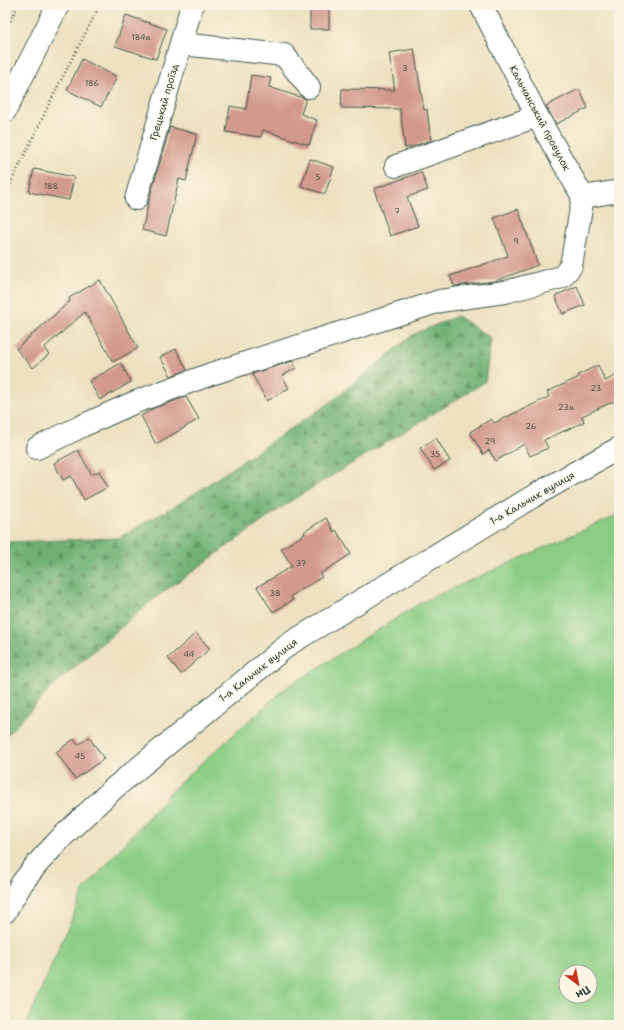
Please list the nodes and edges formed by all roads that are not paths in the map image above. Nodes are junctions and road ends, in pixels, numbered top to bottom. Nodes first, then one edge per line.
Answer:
1 (58, 5) edge
2 (192, 5) edge
3 (481, 5) edge
4 (181, 44) junction
5 (309, 87) dead end
6 (5, 110) edge
7 (537, 116) junction
8 (396, 166) dead end
9 (619, 191) edge
10 (583, 197) junction
11 (136, 200) dead end
12 (38, 448) dead end
13 (619, 448) edge
14 (5, 912) edge

1 - 6 street
2 - 4 street, Грецький проїзд
3 - 7 street, Кальчанський провулок
4 - 5 street
4 - 11 street, Грецький проїзд
7 - 8 street
7 - 10 street, Кальчанський провулок
9 - 10 street
10 - 12 street
13 - 14 street, 1-а Кальчик вулиця

